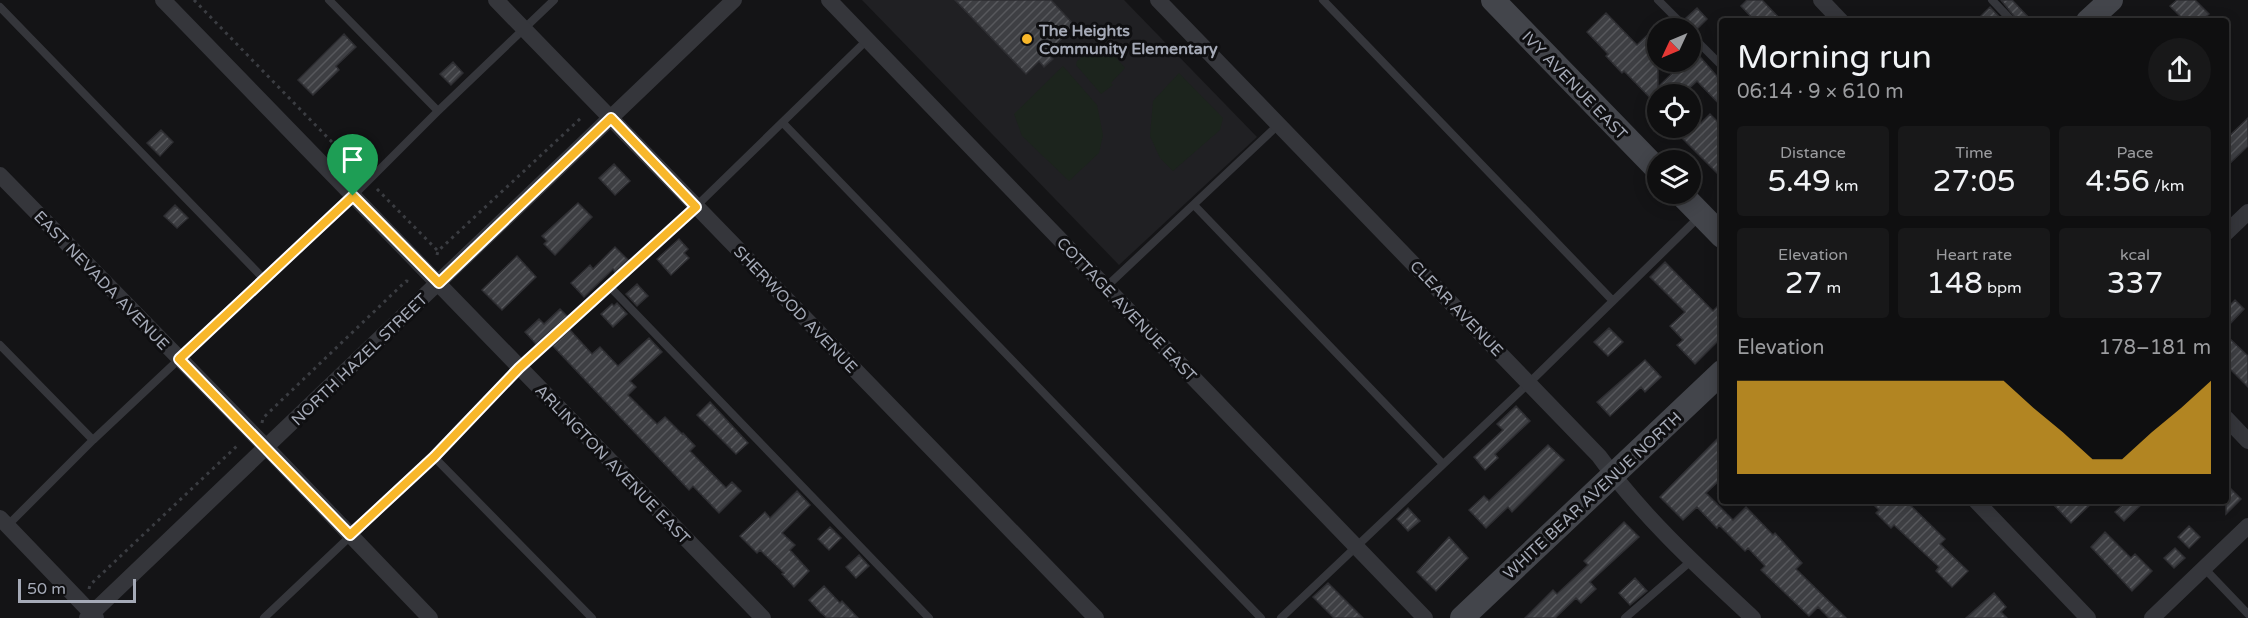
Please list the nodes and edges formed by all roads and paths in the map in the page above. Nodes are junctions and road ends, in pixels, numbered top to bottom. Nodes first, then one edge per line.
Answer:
1 (163, 0) edge
2 (194, 0) edge
3 (329, 0) edge
4 (496, 0) edge
5 (554, 0) edge
6 (734, 0) edge
7 (829, 0) edge
8 (1158, 0) edge
9 (1323, 0) edge
10 (1494, 0) edge
11 (1658, 0) edge
12 (1821, 0) edge
13 (1992, 0) edge
14 (2111, 0) edge
15 (0, 7) edge
16 (1676, 18) edge
17 (1838, 18) edge
18 (2009, 18) edge
19 (2091, 18) edge
20 (524, 29) junction
21 (867, 40) junction
22 (1701, 45) edge
23 (1719, 63) edge
24 (438, 111) junction
25 (581, 118) dead end
26 (611, 118) junction
27 (783, 123) junction
28 (1278, 125) junction
29 (1647, 159) edge
30 (0, 174) edge
31 (369, 180) junction
32 (353, 196) junction
33 (1691, 204) edge
34 (1194, 205) junction
35 (696, 207) junction
36 (2248, 212) edge
37 (1701, 215) junction
38 (2229, 230) edge
39 (1719, 233) edge
40 (264, 279) junction
41 (411, 282) dead end
42 (439, 283) junction
43 (610, 287) junction
44 (1107, 287) junction
45 (1613, 301) junction
46 (0, 345) edge
47 (179, 359) junction
48 (519, 368) junction
49 (1717, 381) edge
50 (1529, 383) junction
51 (2229, 421) edge
52 (262, 424) dead end
53 (93, 440) junction
54 (2248, 441) edge
55 (239, 444) dead end
56 (266, 447) junction
57 (434, 457) junction
58 (1443, 464) junction
59 (1613, 475) junction
60 (1979, 504) edge
61 (4, 521) edge
62 (2248, 526) edge
63 (350, 535) junction
64 (1356, 546) junction
65 (1691, 561) junction
66 (2204, 568) junction
67 (89, 589) dead end
68 (2248, 614) edge
69 (92, 617) edge
70 (264, 618) edge
71 (430, 618) edge
72 (592, 618) edge
73 (763, 618) edge
74 (929, 618) edge
75 (1096, 618) edge
76 (1262, 618) edge
77 (1281, 618) edge
78 (1425, 618) edge
79 (1462, 618) edge
80 (1625, 618) edge
81 (1753, 618) edge
82 (2088, 618) edge
83 (2152, 618) edge

1 - 32 street, ARLINGTON AVENUE EAST
2 - 31 path
3 - 24 lane
4 - 20 street, SHERWOOD AVENUE
5 - 20 lane
6 - 26 street, NORTH HAZEL STREET
7 - 21 street, COTTAGE AVENUE EAST
8 - 28 street, CLEAR AVENUE
9 - 45 lane
10 - 29 main road, IVY AVENUE EAST
11 - 16 lane
12 - 17 street
13 - 18 lane
14 - 19 main road
15 - 40 lane
20 - 24 lane
20 - 26 street, SHERWOOD AVENUE
21 - 27 lane
21 - 44 street, COTTAGE AVENUE EAST
22 - 23 lane
24 - 31 lane
25 - 31 path
26 - 35 street, SHERWOOD AVENUE
26 - 42 street, NORTH HAZEL STREET
27 - 35 lane
27 - 76 lane
28 - 34 lane
28 - 50 street, CLEAR AVENUE
30 - 47 street, EAST NEVADA AVENUE
31 - 32 lane
32 - 40 lane
32 - 42 street, ARLINGTON AVENUE EAST
33 - 37 main road
34 - 44 lane
34 - 58 lane
35 - 43 lane
35 - 75 street, SHERWOOD AVENUE
36 - 38 street
37 - 39 main road
37 - 45 lane
40 - 47 lane
41 - 52 path
42 - 48 street, ARLINGTON AVENUE EAST
42 - 56 street, NORTH HAZEL STREET
43 - 48 lane
43 - 74 lane
44 - 64 street, COTTAGE AVENUE EAST
45 - 50 lane
46 - 53 lane
47 - 53 lane
47 - 56 street, EAST NEVADA AVENUE
48 - 57 lane
48 - 73 street, ARLINGTON AVENUE EAST
49 - 59 main road, WHITE BEAR AVENUE NORTH
50 - 58 lane
50 - 59 street, CLEAR AVENUE
51 - 54 street
53 - 61 lane
55 - 67 path
56 - 63 street, EAST NEVADA AVENUE
56 - 69 street, NORTH HAZEL STREET
57 - 63 lane
57 - 72 lane
58 - 64 lane
59 - 65 street, CLEAR AVENUE
59 - 79 main road, WHITE BEAR AVENUE NORTH
60 - 82 street
61 - 69 street
62 - 66 street
63 - 70 lane
63 - 71 street, EAST NEVADA AVENUE
64 - 77 lane
64 - 78 street, COTTAGE AVENUE EAST
65 - 80 lane
65 - 81 street, CLEAR AVENUE
66 - 68 lane
66 - 83 street

